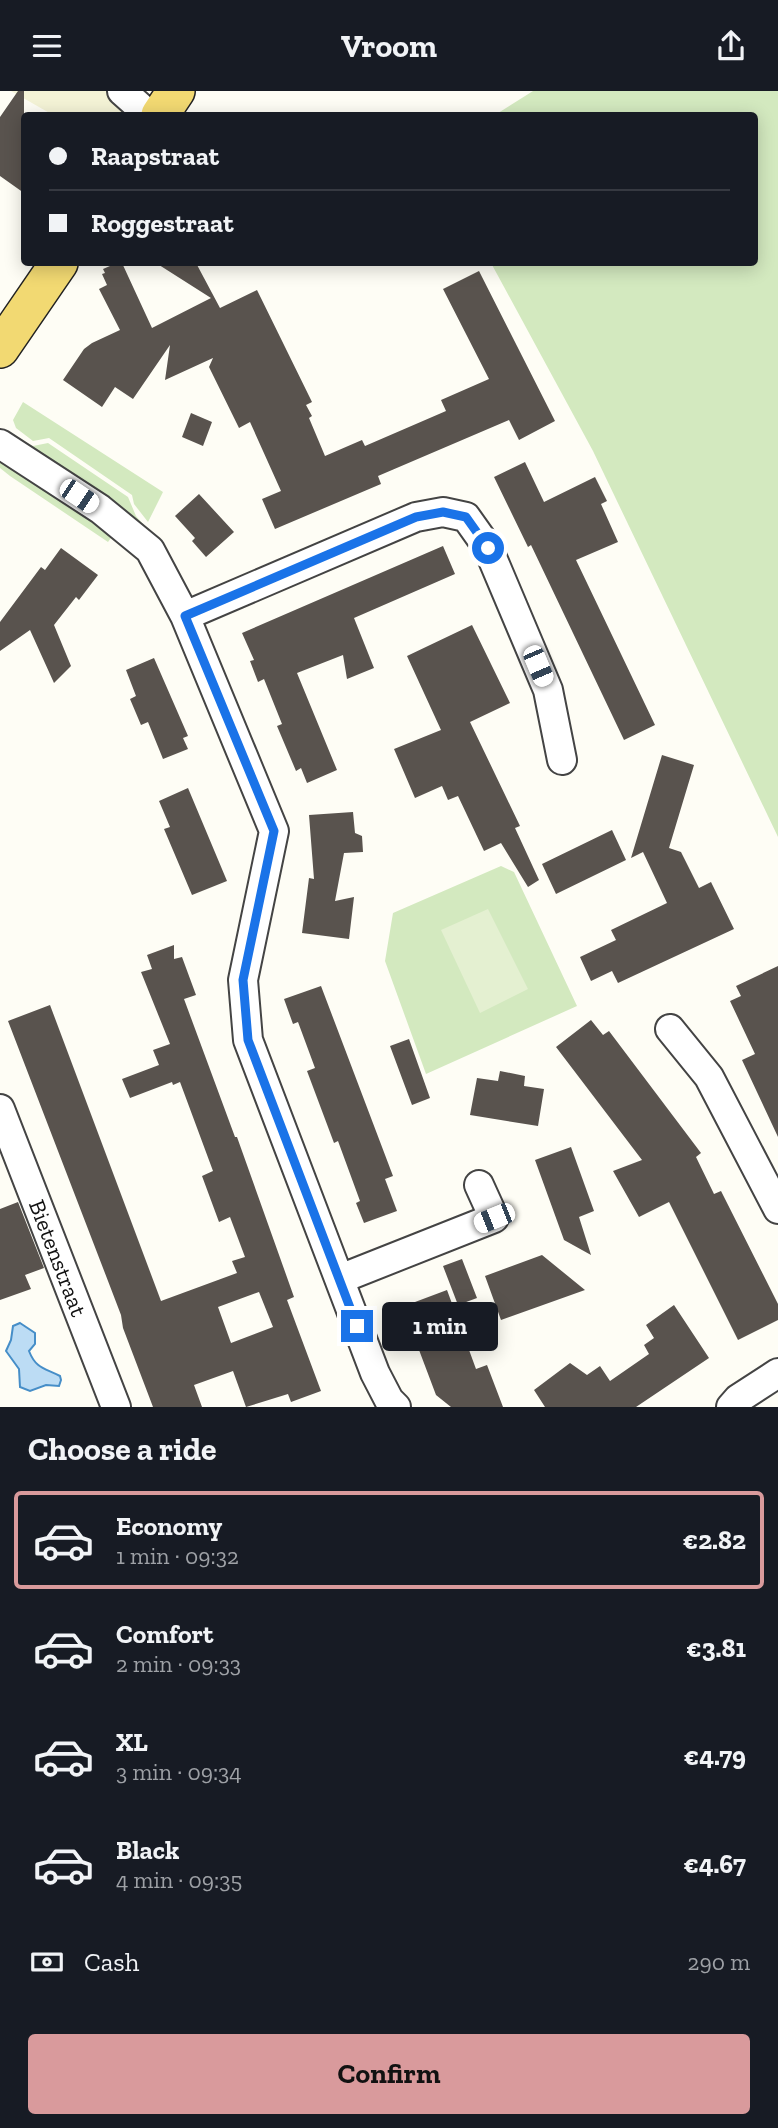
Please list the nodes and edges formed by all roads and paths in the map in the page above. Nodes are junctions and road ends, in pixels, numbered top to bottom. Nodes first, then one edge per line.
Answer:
1 (122, 91) edge
2 (176, 91) edge
3 (146, 112) edge
4 (162, 112) edge
5 (57, 266) edge
6 (2, 340) edge
7 (0, 444) edge
8 (185, 616) junction
9 (562, 760) dead end
10 (670, 1029) dead end
11 (0, 1109) edge
12 (479, 1185) dead end
13 (778, 1209) edge
14 (340, 1279) junction
15 (778, 1373) edge
16 (116, 1407) edge
17 (396, 1407) edge
18 (731, 1407) edge

1 - 3 street
2 - 4 main road
5 - 6 main road
7 - 8 street
8 - 9 street
8 - 14 street
10 - 13 street
11 - 16 street, Bietenstraat
12 - 14 street
14 - 17 street
15 - 18 street

